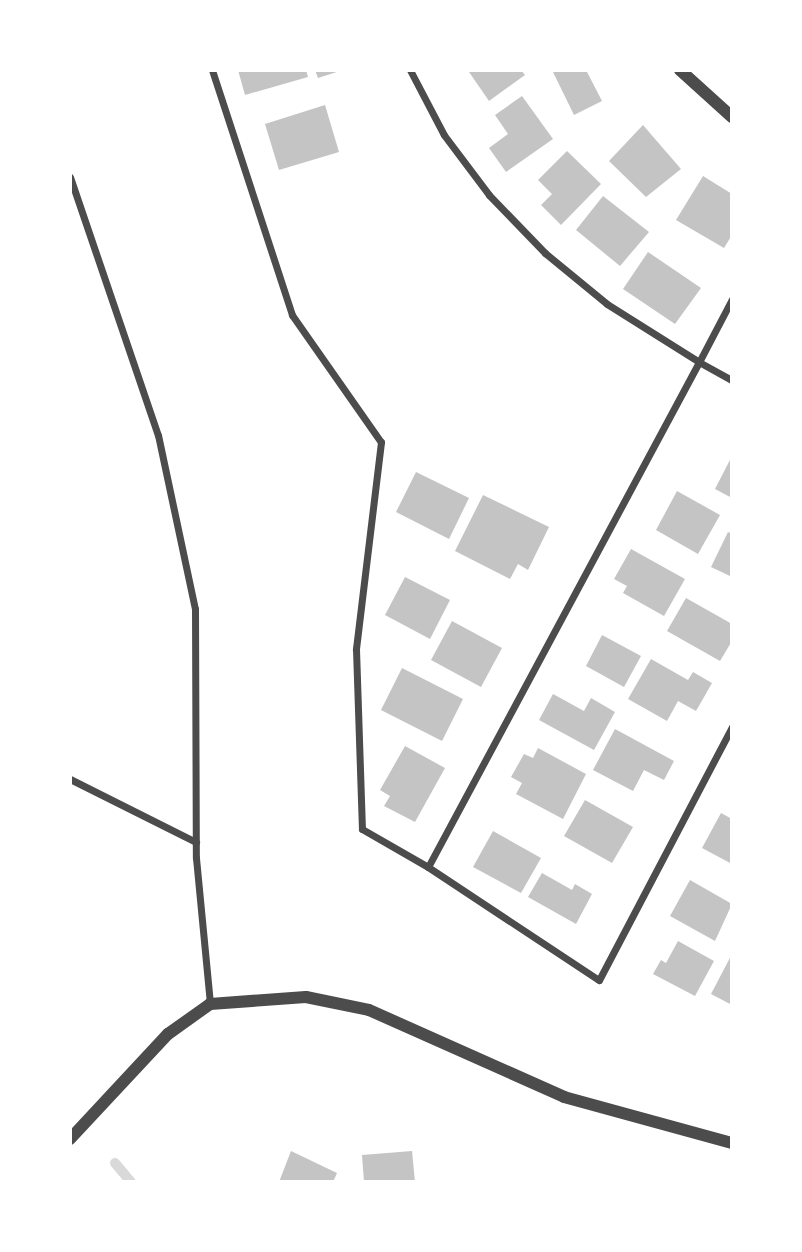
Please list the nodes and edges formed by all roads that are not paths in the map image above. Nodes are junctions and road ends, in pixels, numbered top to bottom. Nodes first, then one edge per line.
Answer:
1 (212, 70) edge
2 (411, 70) edge
3 (680, 70) edge
4 (732, 117) edge
5 (70, 177) edge
6 (732, 299) edge
7 (699, 362) junction
8 (732, 380) edge
9 (732, 727) edge
10 (70, 779) edge
11 (196, 842) junction
12 (428, 867) junction
13 (210, 1004) junction
14 (70, 1139) edge
15 (732, 1143) edge

1 - 12 street
2 - 7 street
3 - 4 street
5 - 11 street
6 - 7 street
7 - 8 street
7 - 12 street
9 - 12 street
10 - 11 street
11 - 13 street
13 - 14 street
13 - 15 street

